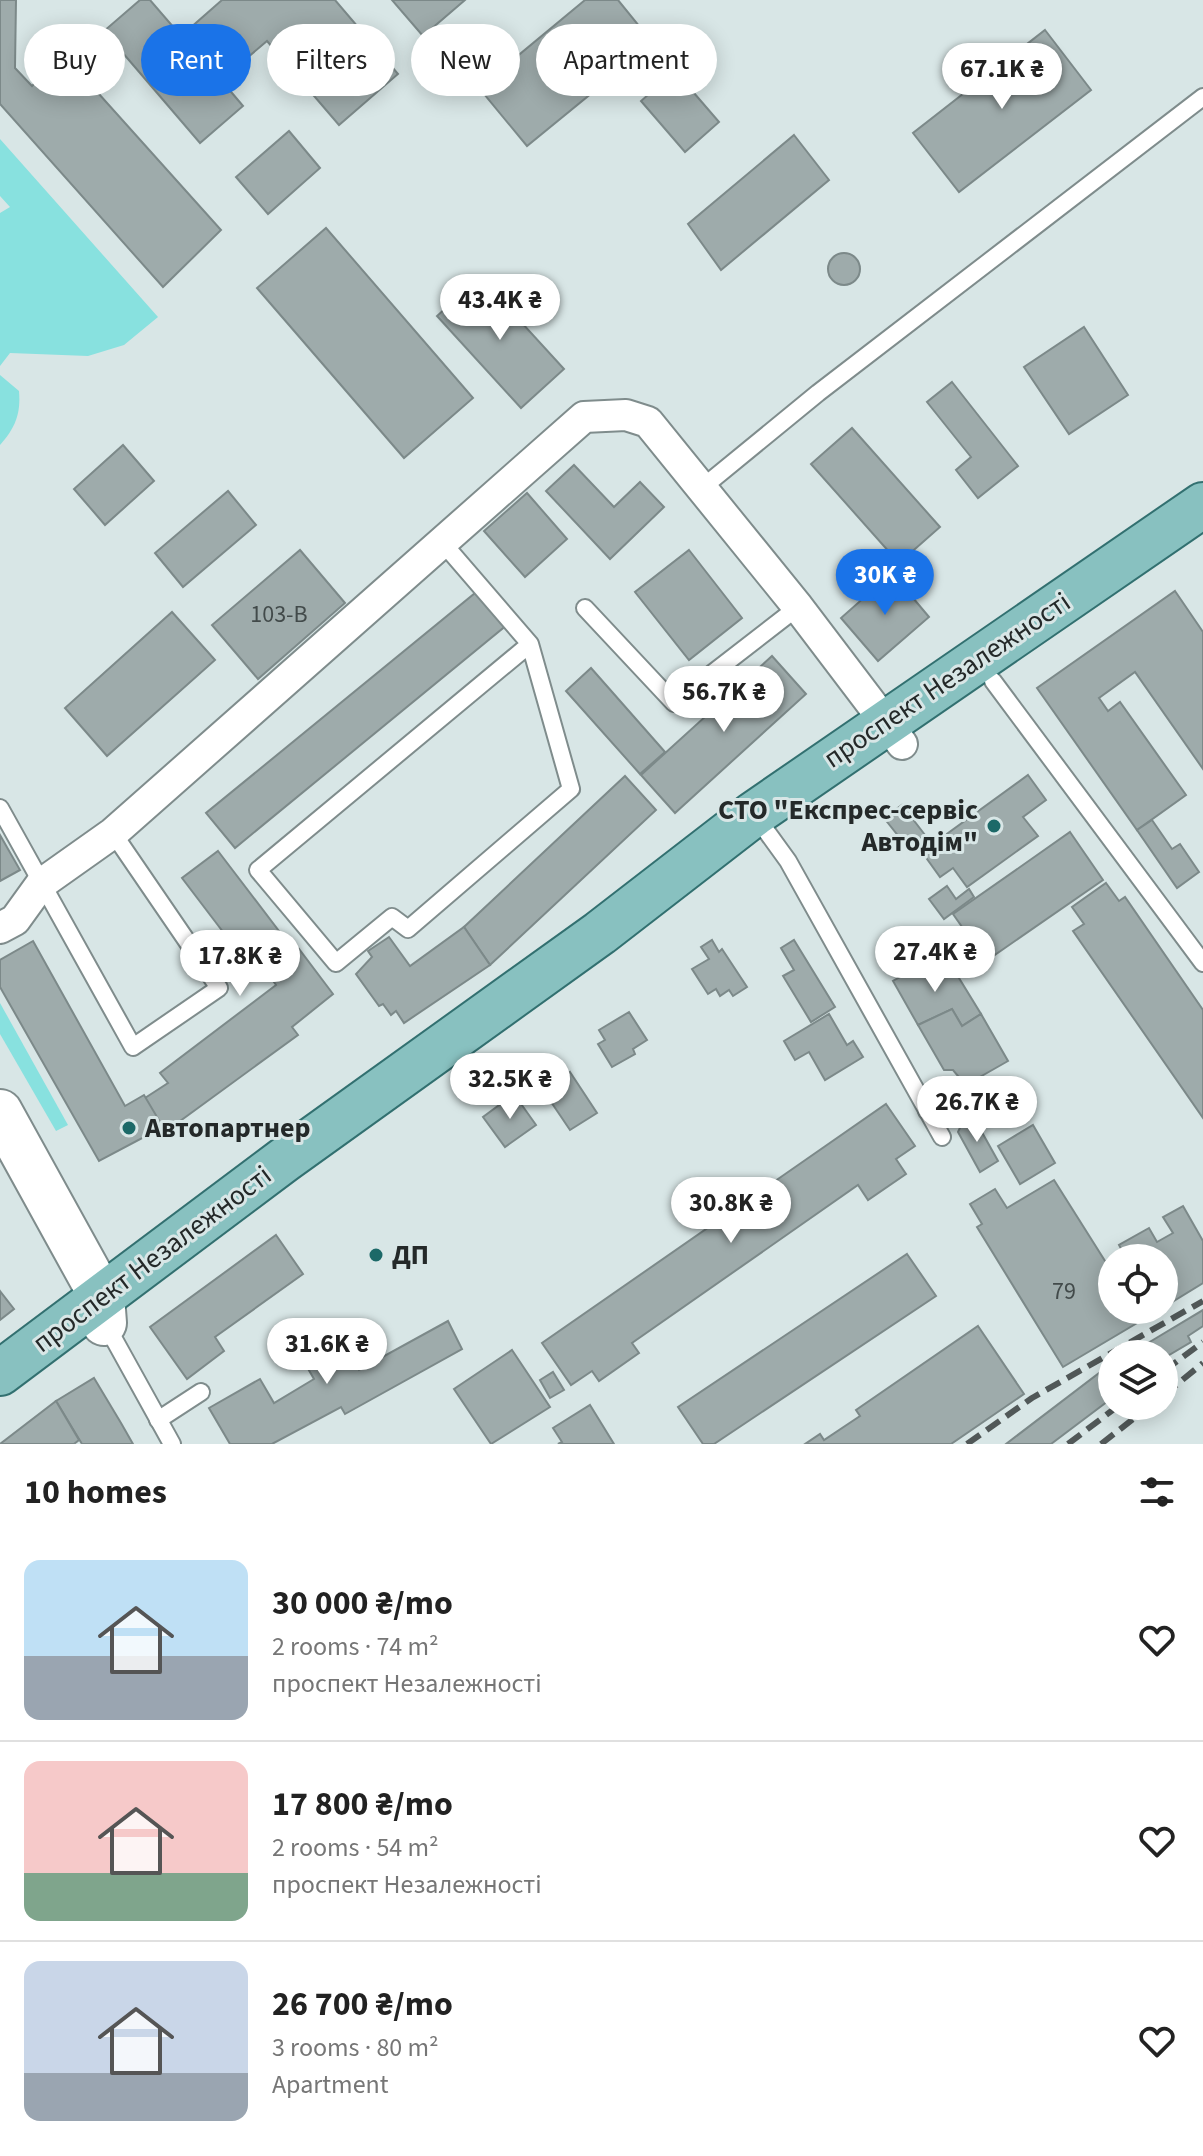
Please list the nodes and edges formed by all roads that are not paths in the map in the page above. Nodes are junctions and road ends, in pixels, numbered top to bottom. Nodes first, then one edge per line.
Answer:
1 (1203, 97) edge
2 (702, 488) junction
3 (1203, 505) edge
4 (1203, 538) edge
5 (443, 543) junction
6 (798, 607) junction
7 (585, 608) dead end
8 (530, 644) junction
9 (993, 681) junction
10 (893, 733) junction
11 (0, 808) edge
12 (762, 826) junction
13 (113, 833) junction
14 (41, 884) junction
15 (0, 928) edge
16 (1203, 963) edge
17 (960, 1102) dead end
18 (927, 1111) junction
19 (0, 1112) edge
20 (942, 1137) dead end
21 (0, 1155) edge
22 (97, 1310) junction
23 (0, 1373) edge
24 (201, 1392) dead end
25 (0, 1401) edge
26 (158, 1420) junction
27 (172, 1444) edge

1 - 2 lane
2 - 5 street
2 - 6 street
3 - 10 main road, проспект Незалежності
4 - 9 main road, проспект Незалежності
5 - 8 lane
5 - 13 street
6 - 7 lane
6 - 10 street
8 - 8 lane
9 - 10 main road, проспект Незалежності
9 - 16 lane
10 - 12 main road, проспект Незалежності
11 - 14 lane
12 - 18 lane
12 - 22 main road, проспект Незалежності
13 - 14 street
13 - 14 lane
14 - 15 street
17 - 18 lane
18 - 20 lane
19 - 22 main road
21 - 22 main road
22 - 23 main road, проспект Незалежності
22 - 25 main road, проспект Незалежності
22 - 26 lane
24 - 26 lane
26 - 27 lane

